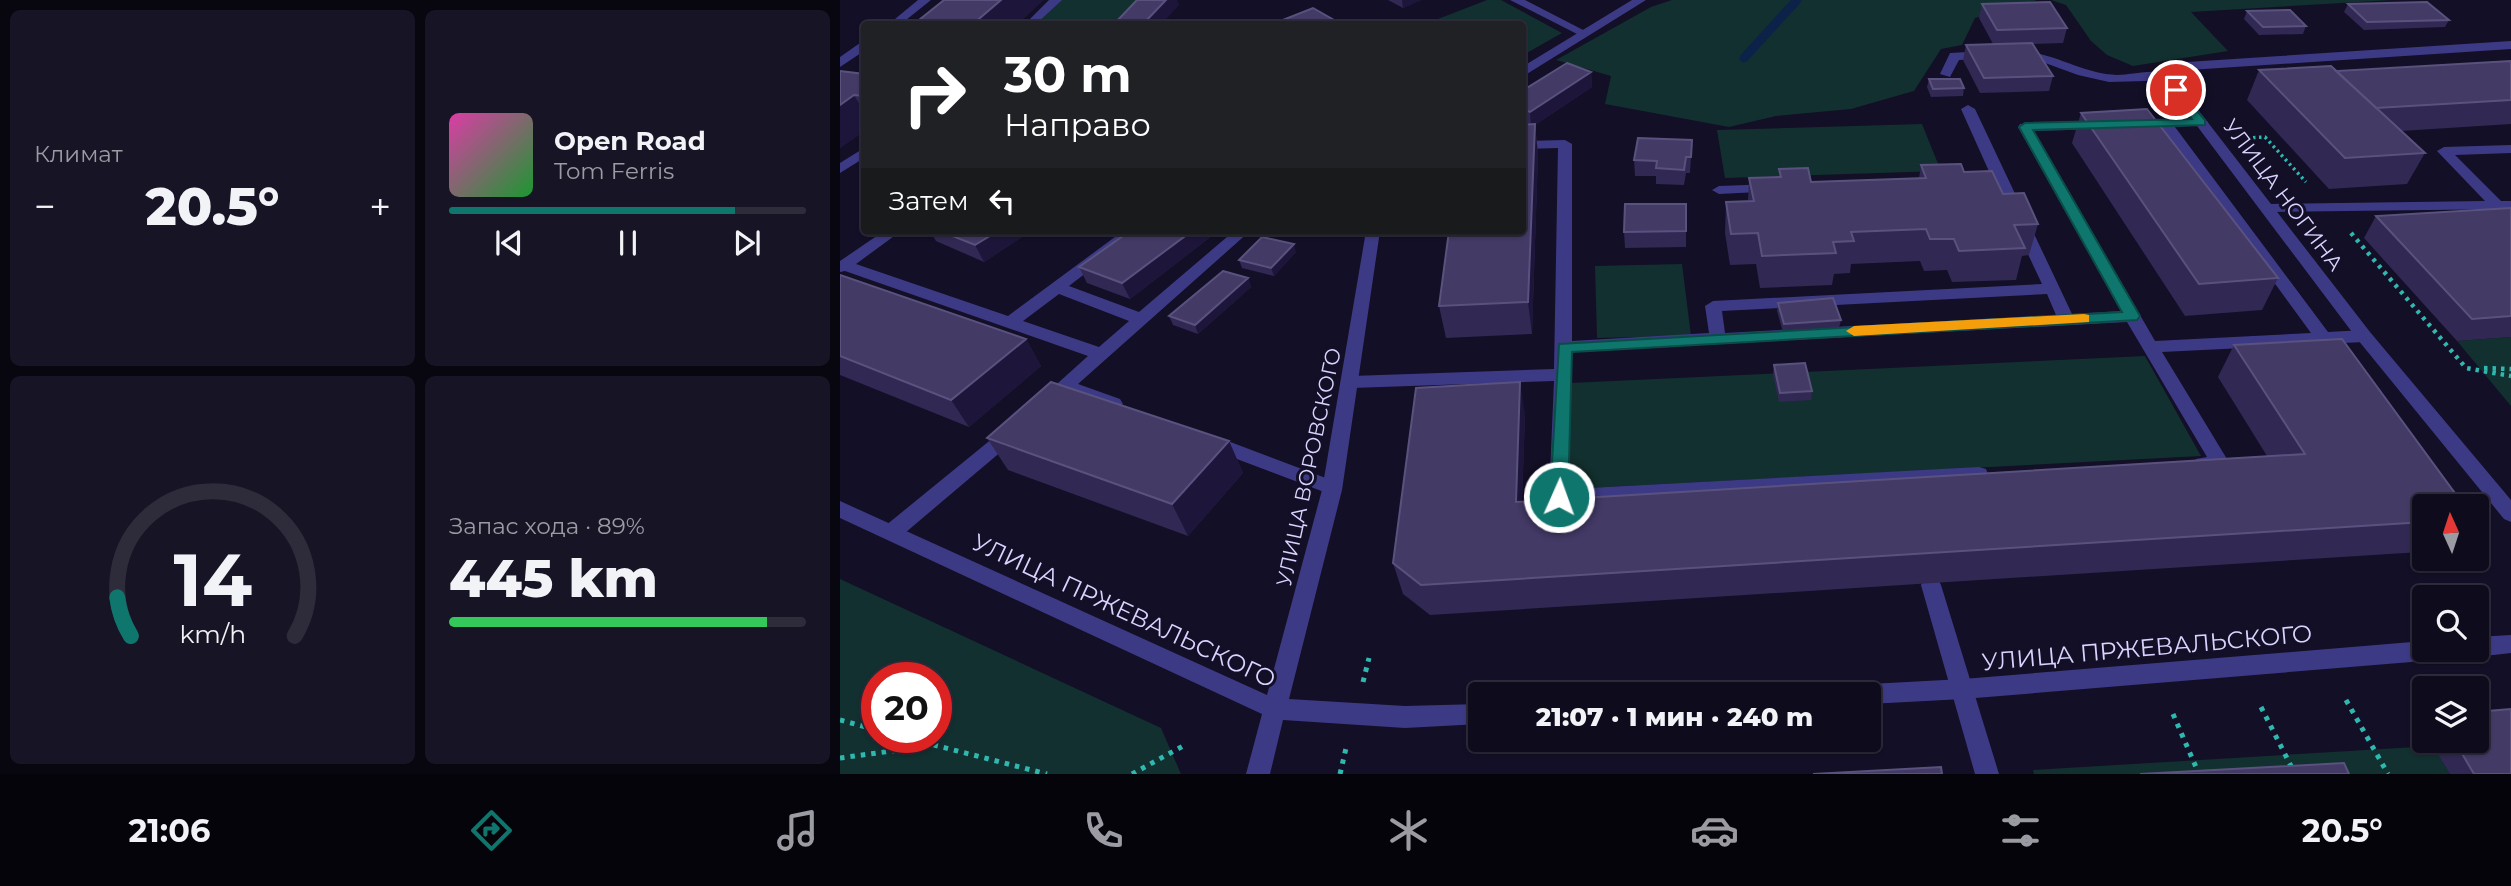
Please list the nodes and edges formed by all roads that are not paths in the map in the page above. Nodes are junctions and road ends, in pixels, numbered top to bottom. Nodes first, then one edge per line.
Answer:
1 (925, 0) edge
2 (1056, 0) edge
3 (1516, 0) edge
4 (1640, 0) edge
5 (898, 21) edge
6 (1033, 21) edge
7 (1583, 33) junction
8 (2511, 45) edge
9 (861, 48) edge
10 (840, 63) edge
11 (1526, 71) edge
12 (1946, 74) dead end
13 (2164, 74) junction
14 (1968, 109) dead end
15 (2201, 122) junction
16 (2165, 123) junction
17 (1526, 145) edge
18 (2511, 149) edge
19 (861, 154) edge
20 (840, 169) edge
21 (2001, 182) junction
22 (1961, 183) edge
23 (1786, 188) edge
24 (1719, 190) dead end
25 (2504, 205) edge
26 (2266, 208) junction
27 (888, 235) edge
28 (1128, 235) edge
29 (1238, 235) edge
30 (1371, 235) edge
31 (842, 266) edge
32 (1057, 288) junction
33 (2052, 289) junction
34 (2132, 316) junction
35 (1141, 319) junction
36 (2067, 320) junction
37 (1009, 323) junction
38 (2364, 336) junction
39 (2324, 338) junction
40 (1718, 339) junction
41 (1564, 347) junction
42 (2151, 347) junction
43 (1101, 354) junction
44 (1563, 376) junction
45 (1352, 382) junction
46 (1065, 386) junction
47 (1129, 410) edge
48 (1192, 434) edge
49 (2181, 465) edge
50 (1993, 474) edge
51 (1899, 478) junction
52 (1332, 488) junction
53 (1905, 499) edge
54 (840, 509) edge
55 (2511, 514) edge
56 (892, 533) junction
57 (1931, 585) edge
58 (2511, 644) edge
59 (2489, 646) edge
60 (2412, 652) edge
61 (1963, 689) junction
62 (1881, 693) edge
63 (1274, 709) junction
64 (1468, 714) edge
65 (1258, 774) edge
66 (1987, 774) edge

1 - 5 street
2 - 6 street
3 - 7 street
4 - 7 street
7 - 11 street
8 - 13 street
9 - 10 street
12 - 13 street
13 - 15 street, УЛИЦА НОГИНА
14 - 21 street
15 - 16 street
15 - 26 street, УЛИЦА НОГИНА
16 - 34 street
16 - 39 street
17 - 41 street
18 - 25 street
19 - 20 street
21 - 22 street
21 - 33 street
23 - 24 street
25 - 26 street
26 - 38 street, УЛИЦА НОГИНА
27 - 31 street
28 - 32 street
29 - 35 street
30 - 45 street, УЛИЦА ВОРОВСКОГО
31 - 37 street
32 - 35 street
32 - 37 street
33 - 36 street
33 - 40 street
34 - 36 street
34 - 42 street
35 - 43 street
36 - 40 street
37 - 43 street
38 - 39 street
38 - 55 street, УЛИЦА НОГИНА
39 - 42 street
40 - 41 street
41 - 44 street
42 - 49 street
43 - 46 street
44 - 45 street
44 - 51 street
45 - 52 street, УЛИЦА ВОРОВСКОГО
46 - 47 street
46 - 56 street
48 - 52 street
50 - 51 street
51 - 53 street
52 - 63 street, УЛИЦА ВОРОВСКОГО
54 - 56 street, УЛИЦА ПРЖЕВАЛЬСКОГО
56 - 63 street, УЛИЦА ПРЖЕВАЛЬСКОГО
57 - 61 street
58 - 59 street
60 - 61 street, УЛИЦА ПРЖЕВАЛЬСКОГО
61 - 62 street, УЛИЦА ПРЖЕВАЛЬСКОГО
61 - 66 street
63 - 64 street, УЛИЦА ПРЖЕВАЛЬСКОГО
63 - 65 street, УЛИЦА ВОРОВСКОГО

